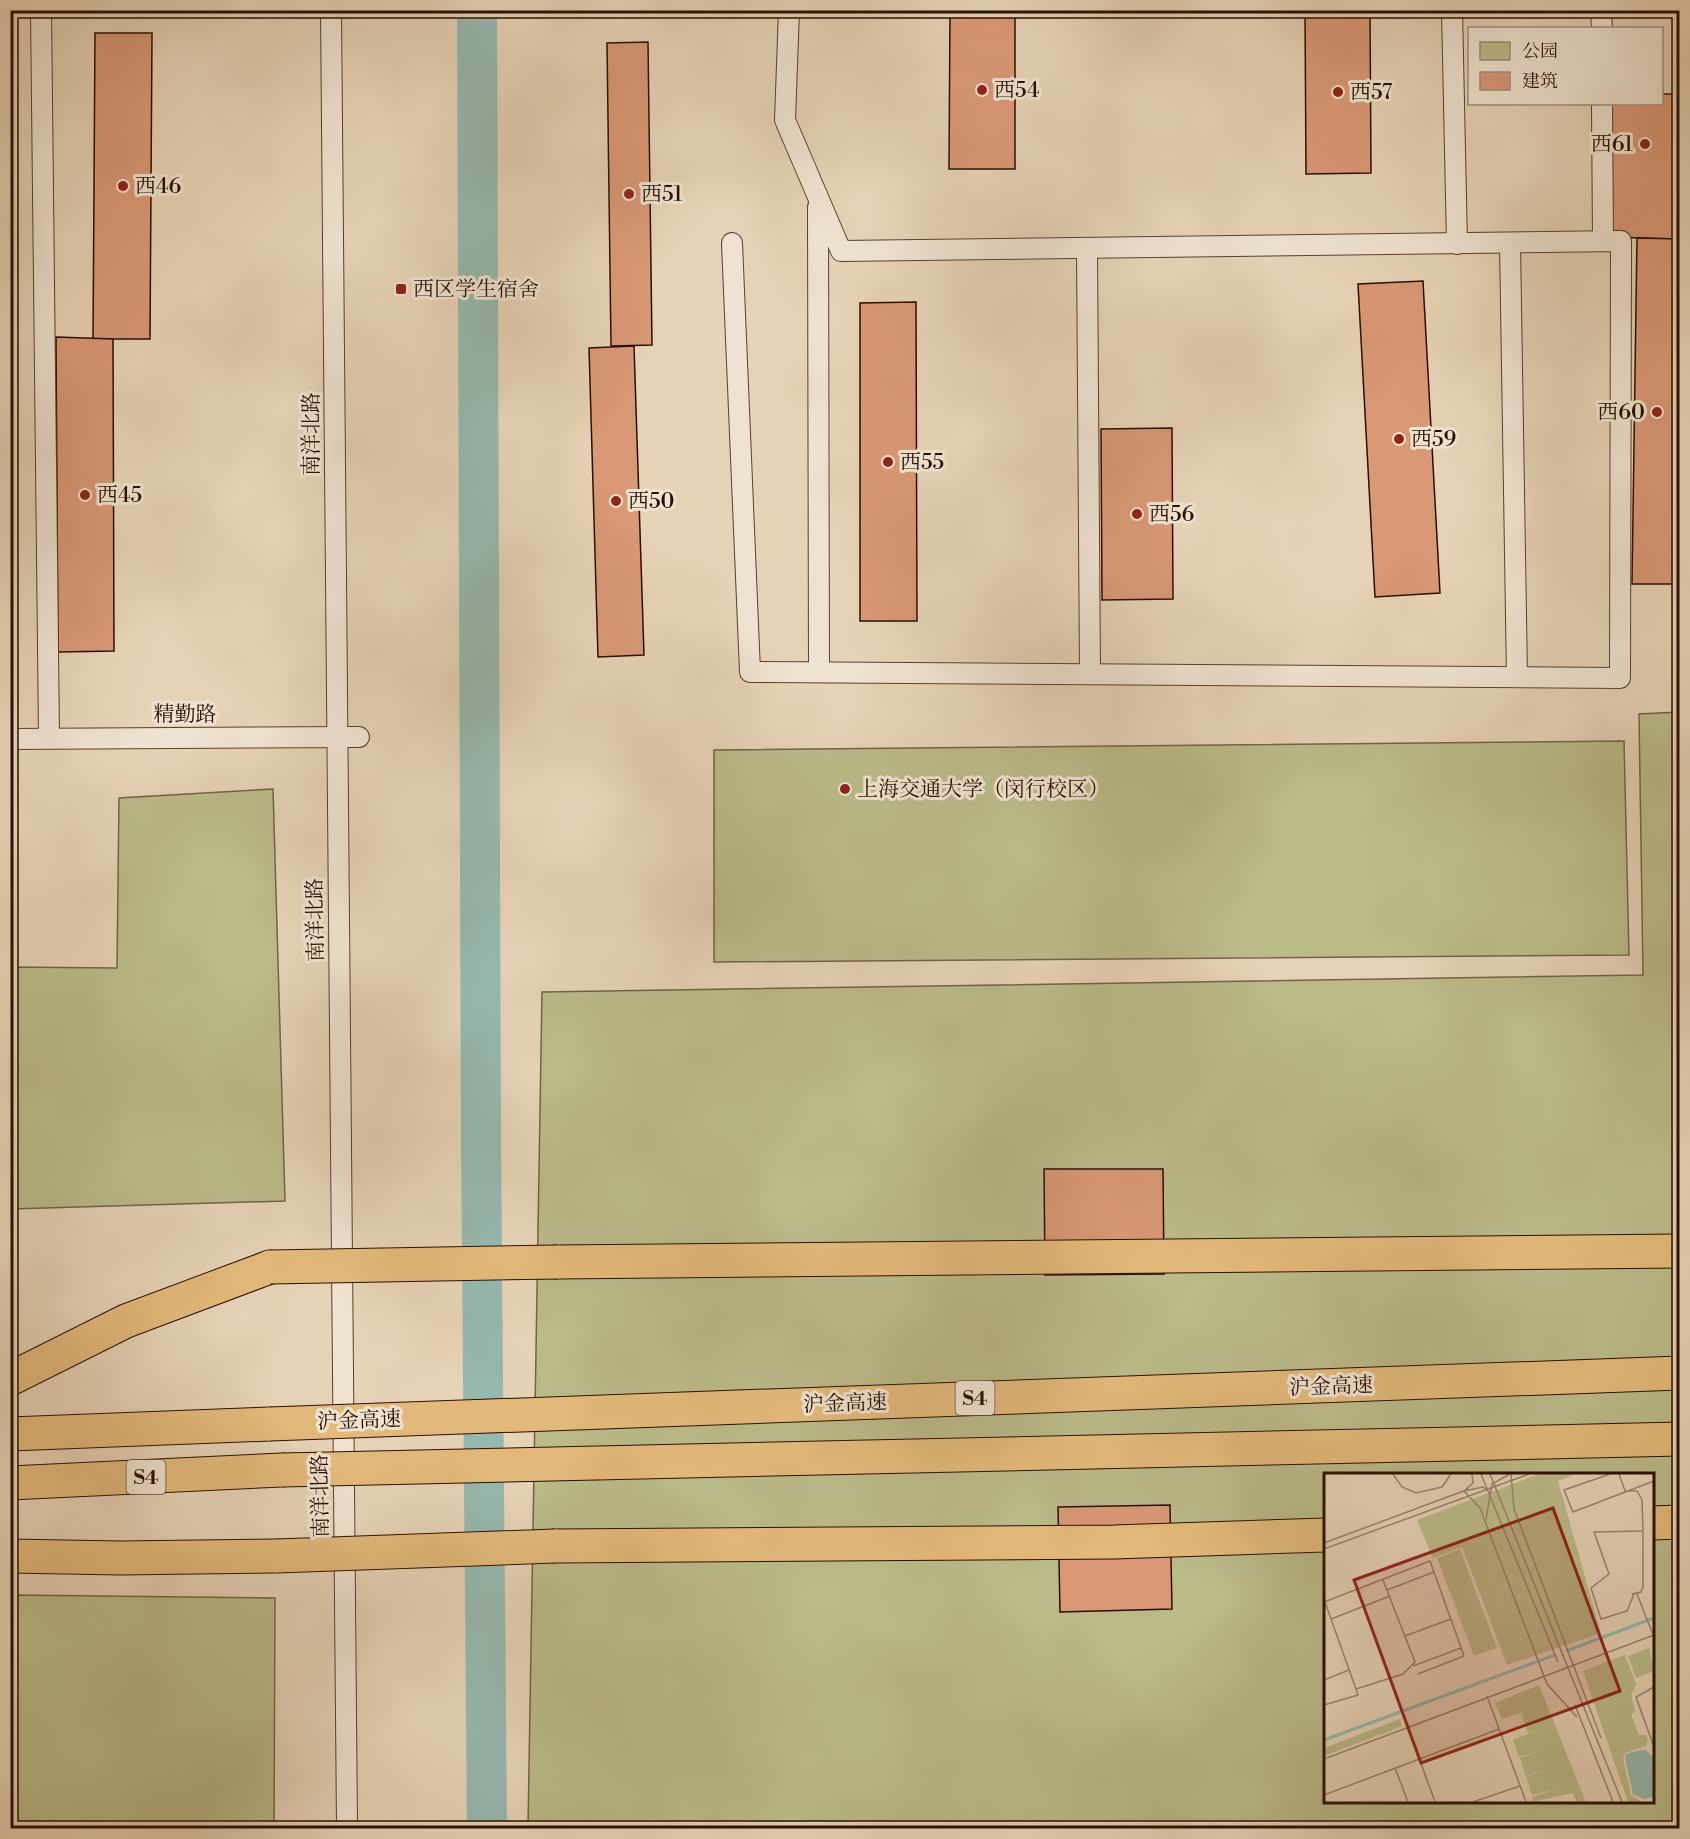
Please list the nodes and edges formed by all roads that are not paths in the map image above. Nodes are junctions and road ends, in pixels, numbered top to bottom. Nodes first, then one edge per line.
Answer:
1 (41, 10) edge
2 (331, 10) edge
3 (789, 10) edge
4 (1452, 10) edge
5 (1601, 10) edge
6 (1602, 27) edge
7 (1602, 105) edge
8 (818, 198) junction
9 (1603, 241) junction
10 (732, 243) dead end
11 (1510, 243) junction
12 (1457, 244) junction
13 (1087, 248) junction
14 (819, 672) junction
15 (1090, 674) junction
16 (1517, 677) junction
17 (338, 736) junction
18 (359, 737) dead end
19 (49, 738) junction
20 (10, 739) edge
21 (1680, 1251) edge
22 (1680, 1373) edge
23 (10, 1379) edge
24 (10, 1434) edge
25 (1680, 1439) edge
26 (10, 1483) edge
27 (1680, 1522) edge
28 (1654, 1523) edge
29 (1324, 1535) edge
30 (10, 1556) edge
31 (347, 1828) edge

1 - 19 lane
2 - 17 lane, 南洋北路
3 - 8 lane
4 - 12 lane
5 - 6 lane
7 - 9 lane
8 - 13 lane
8 - 14 lane
9 - 11 lane
9 - 16 lane
10 - 14 lane
11 - 12 lane
11 - 16 lane
12 - 13 lane
13 - 15 lane
14 - 15 lane
15 - 16 lane
17 - 18 lane, 精勤路
17 - 19 lane, 精勤路
17 - 31 lane, 南洋北路
19 - 20 lane, 精勤路
21 - 23 highway, bridge
22 - 24 highway, 沪金高速 / S4, bridge
25 - 26 highway, S4, bridge
27 - 28 highway
29 - 30 highway, bridge

